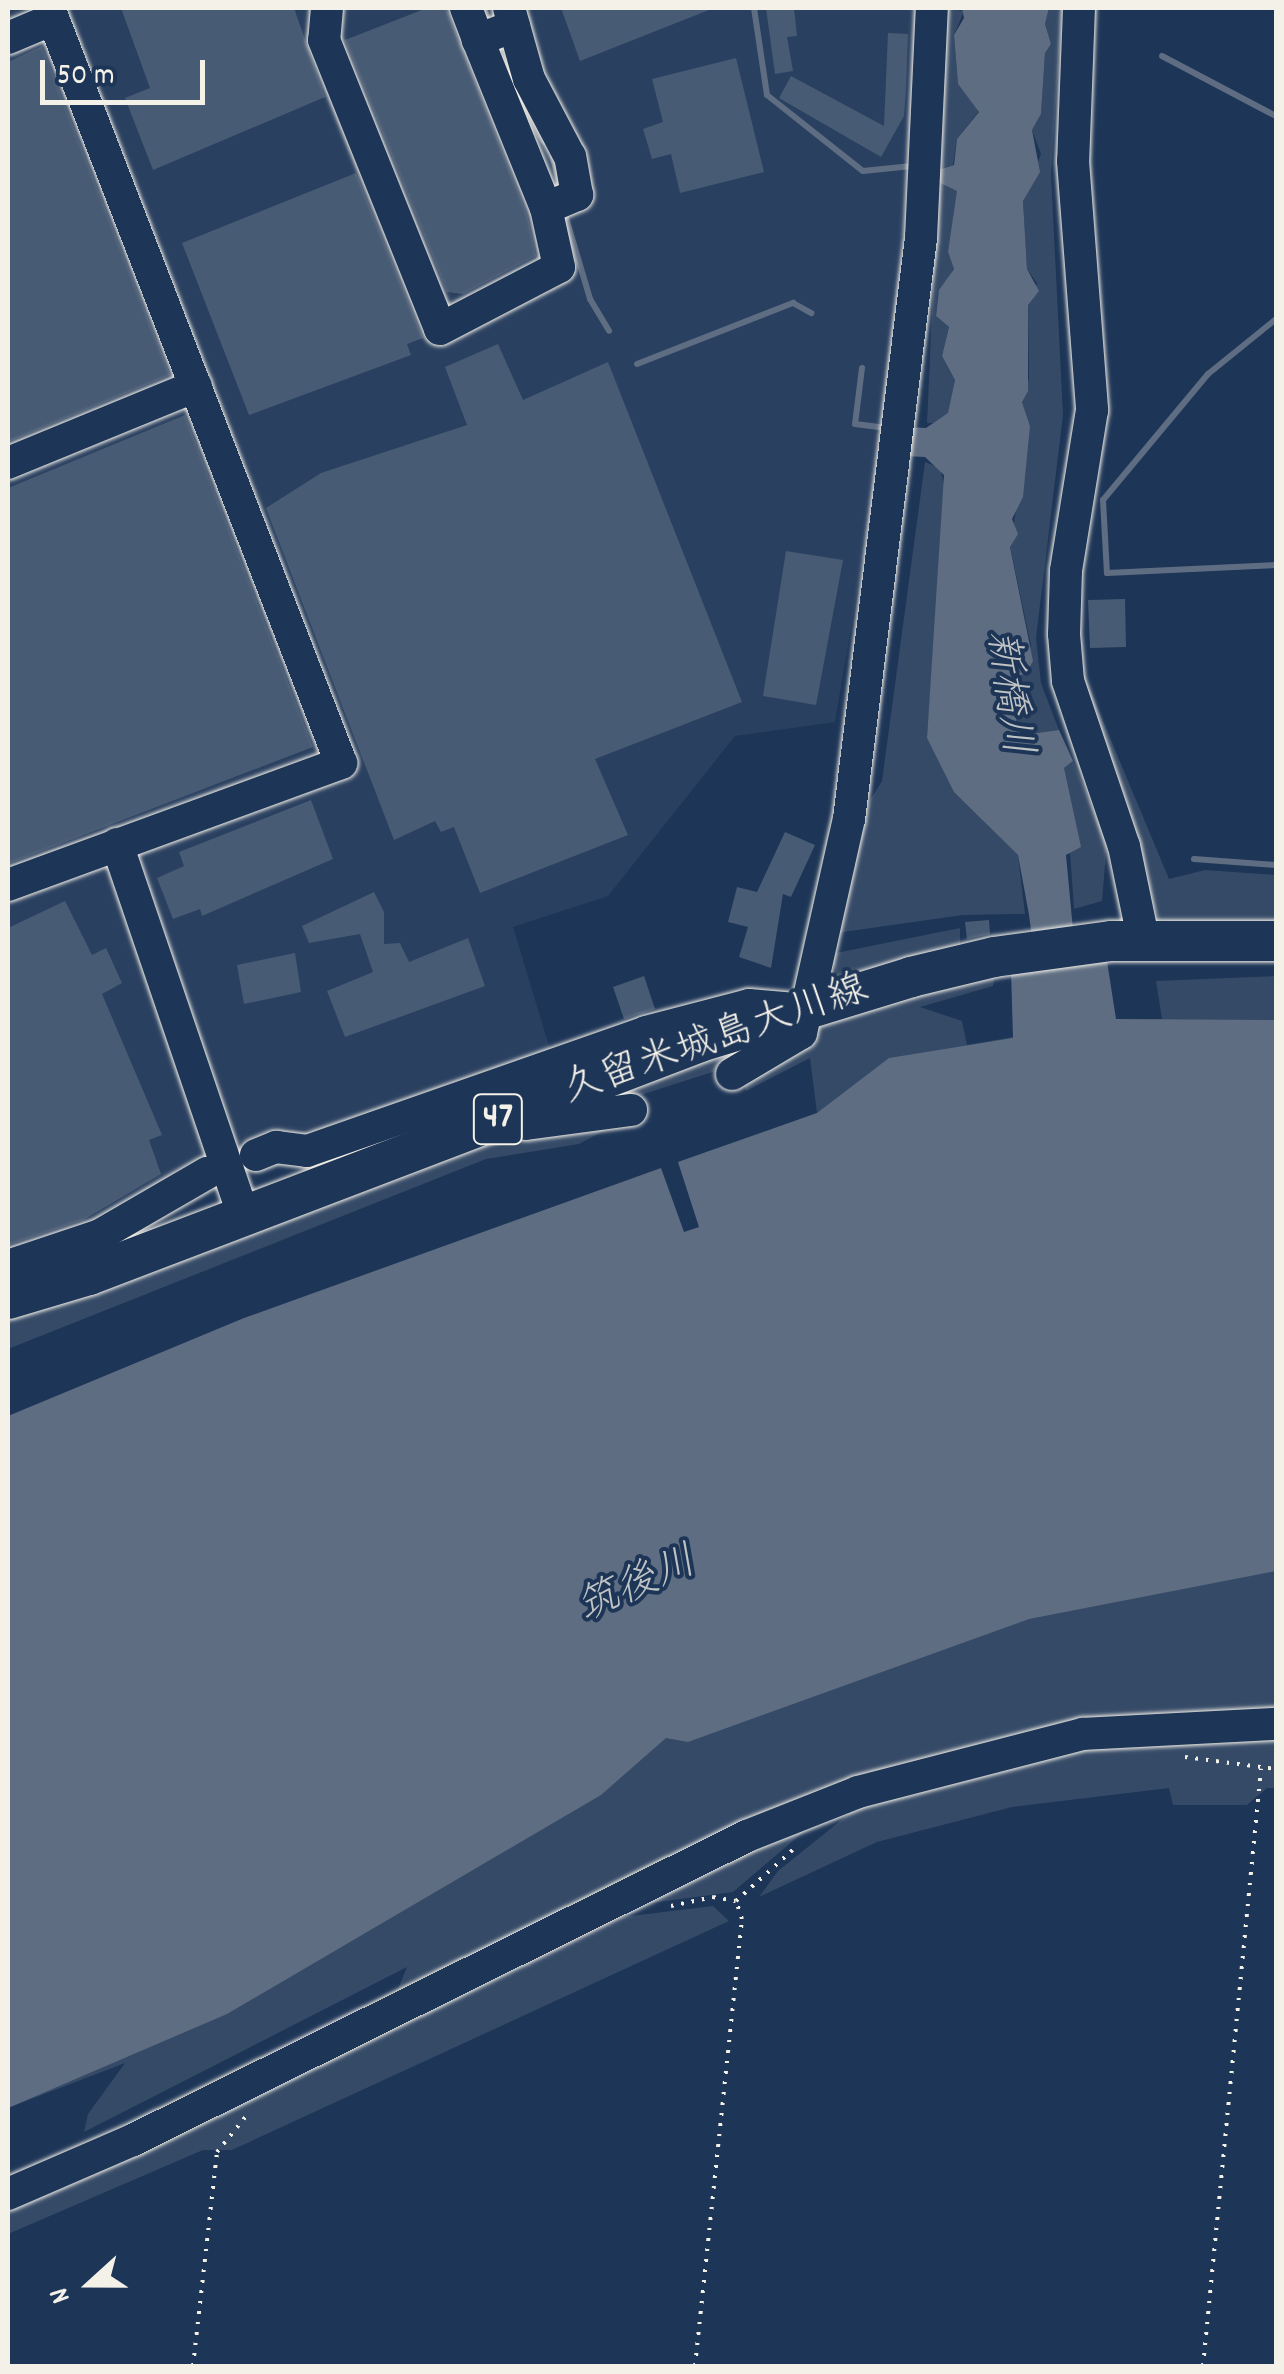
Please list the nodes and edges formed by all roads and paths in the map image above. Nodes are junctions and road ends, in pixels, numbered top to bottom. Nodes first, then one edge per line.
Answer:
1 (358, 8) edge
2 (466, 8) edge
3 (932, 8) edge
4 (1078, 8) edge
5 (51, 13) edge
6 (327, 13) edge
7 (497, 29) edge
8 (8, 38) edge
9 (196, 386) junction
10 (8, 463) edge
11 (116, 844) junction
12 (8, 885) edge
13 (1127, 940) junction
14 (1276, 940) edge
15 (802, 1009) junction
16 (732, 1074) dead end
17 (631, 1110) dead end
18 (500, 1118) junction
19 (256, 1155) dead end
20 (207, 1173) dead end
21 (244, 1216) junction
22 (8, 1266) edge
23 (8, 1300) edge
24 (1276, 1724) edge
25 (1276, 1769) edge
26 (736, 1901) dead end
27 (226, 2136) dead end
28 (8, 2194) edge
29 (193, 2366) edge
30 (695, 2366) edge
31 (1203, 2366) edge

1 - 6 street
2 - 7 street
3 - 15 street
4 - 13 street
5 - 8 street
5 - 9 street
6 - 7 street
9 - 10 street
9 - 11 street
11 - 12 street
11 - 21 street
13 - 14 main road, 久留米城島大川線 / 47
13 - 15 main road, 久留米城島大川線 / 47
15 - 16 street
15 - 18 main road, 久留米城島大川線 / 47
15 - 19 street
17 - 18 street
18 - 21 main road, 久留米城島大川線 / 47
20 - 22 street
21 - 23 main road, 久留米城島大川線 / 47
24 - 28 street
25 - 31 path
26 - 30 path
27 - 29 path

